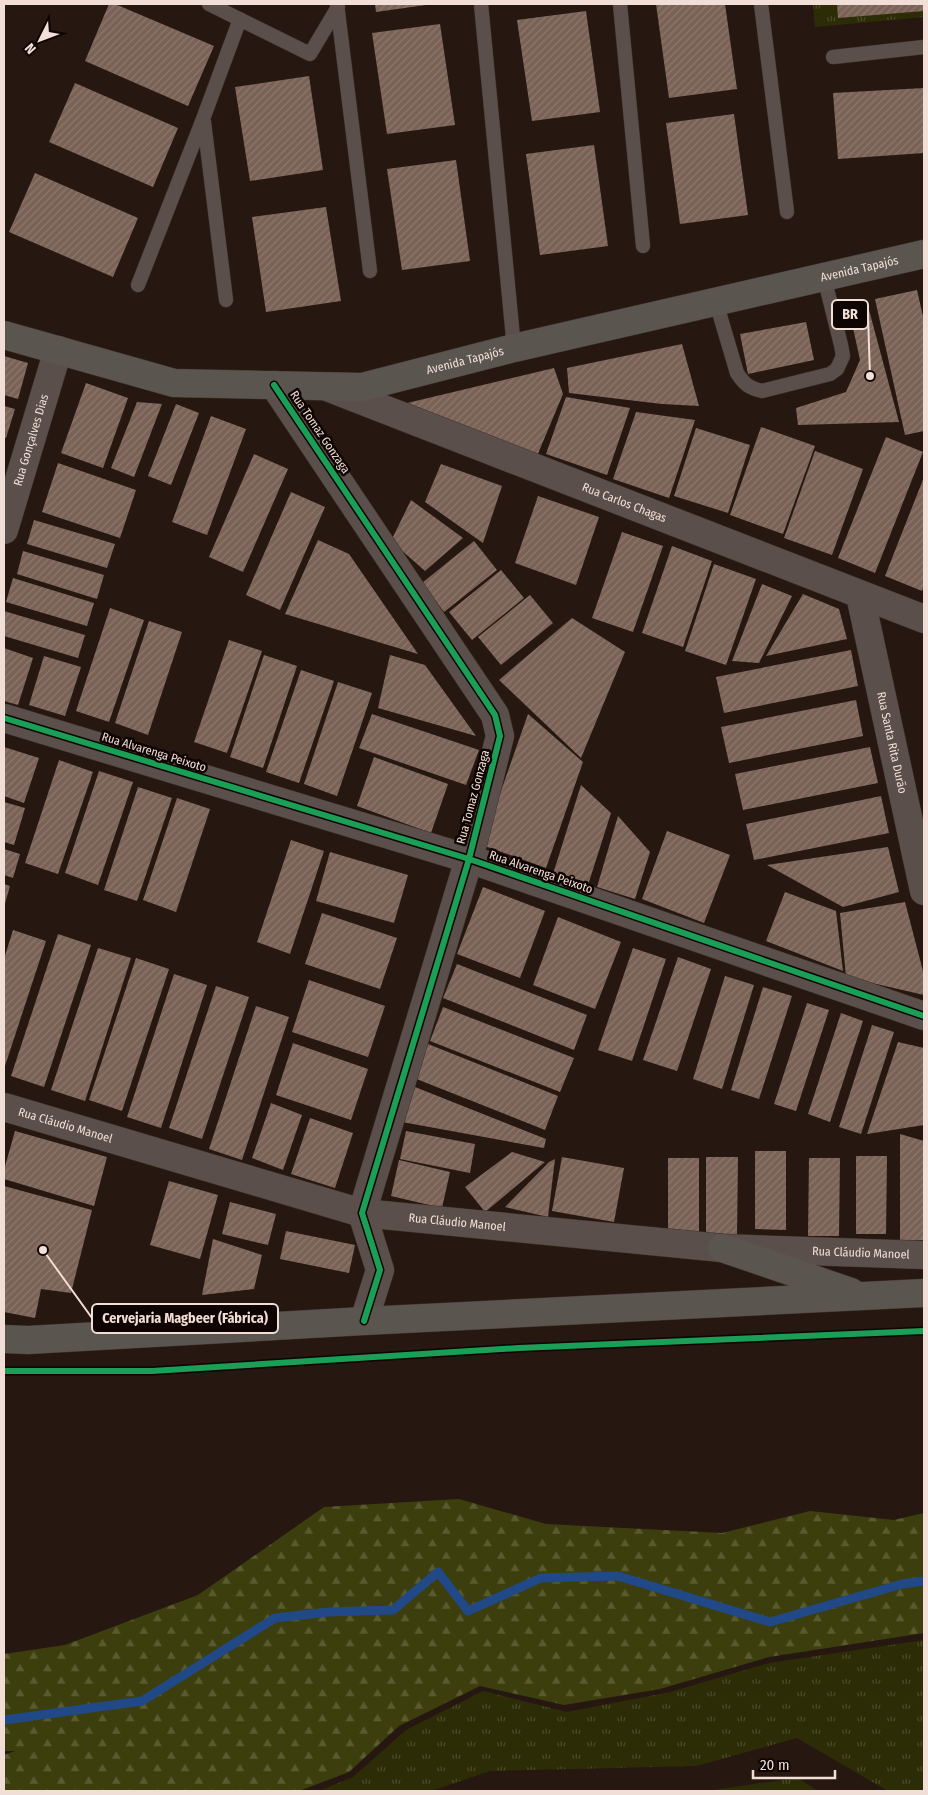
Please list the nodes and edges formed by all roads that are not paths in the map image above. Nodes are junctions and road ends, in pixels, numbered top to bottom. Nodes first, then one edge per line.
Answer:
1 (210, 4) edge
2 (481, 4) edge
3 (620, 4) edge
4 (761, 4) edge
5 (337, 5) edge
6 (240, 19) junction
7 (924, 47) edge
8 (833, 57) dead end
9 (203, 119) junction
10 (787, 212) dead end
11 (643, 246) dead end
12 (924, 254) edge
13 (370, 271) dead end
14 (824, 277) junction
15 (138, 285) dead end
16 (226, 300) dead end
17 (716, 302) junction
18 (4, 335) edge
19 (514, 348) junction
20 (58, 350) junction
21 (274, 385) junction
22 (324, 386) junction
23 (4, 530) edge
24 (860, 595) junction
25 (924, 619) edge
26 (4, 718) edge
27 (468, 859) junction
28 (924, 891) edge
29 (924, 1016) edge
30 (4, 1106) edge
31 (362, 1213) junction
32 (722, 1248) junction
33 (924, 1255) edge
34 (924, 1293) edge
35 (864, 1296) junction
36 (364, 1321) junction
37 (4, 1339) edge

1 - 6 lane
2 - 19 lane
3 - 11 lane
4 - 10 lane
5 - 6 lane
5 - 13 lane
6 - 9 lane
7 - 8 lane
9 - 15 lane
9 - 16 lane
12 - 14 main road, Avenida Tapajós
14 - 17 main road, Avenida Tapajós
14 - 17 lane
17 - 19 main road, Avenida Tapajós
18 - 20 main road, Avenida Tapajós
19 - 22 main road, Avenida Tapajós
20 - 21 main road, Avenida Tapajós
20 - 23 street, Rua Gonçalves Dias
21 - 22 main road, Avenida Tapajós
21 - 27 street, Rua Tomaz Gonzaga
22 - 24 street, Rua Carlos Chagas
24 - 25 street, Rua Carlos Chagas
24 - 28 street, Rua Santa Rita Durão
26 - 27 street, Rua Alvarenga Peixoto
27 - 29 street, Rua Alvarenga Peixoto
27 - 31 street, Rua Tomaz Gonzaga
30 - 31 street, Rua Cláudio Manoel
31 - 32 street, Rua Cláudio Manoel
31 - 36 street
32 - 33 street, Rua Cláudio Manoel
32 - 35 main road
34 - 35 main road
35 - 36 main road
36 - 37 main road

